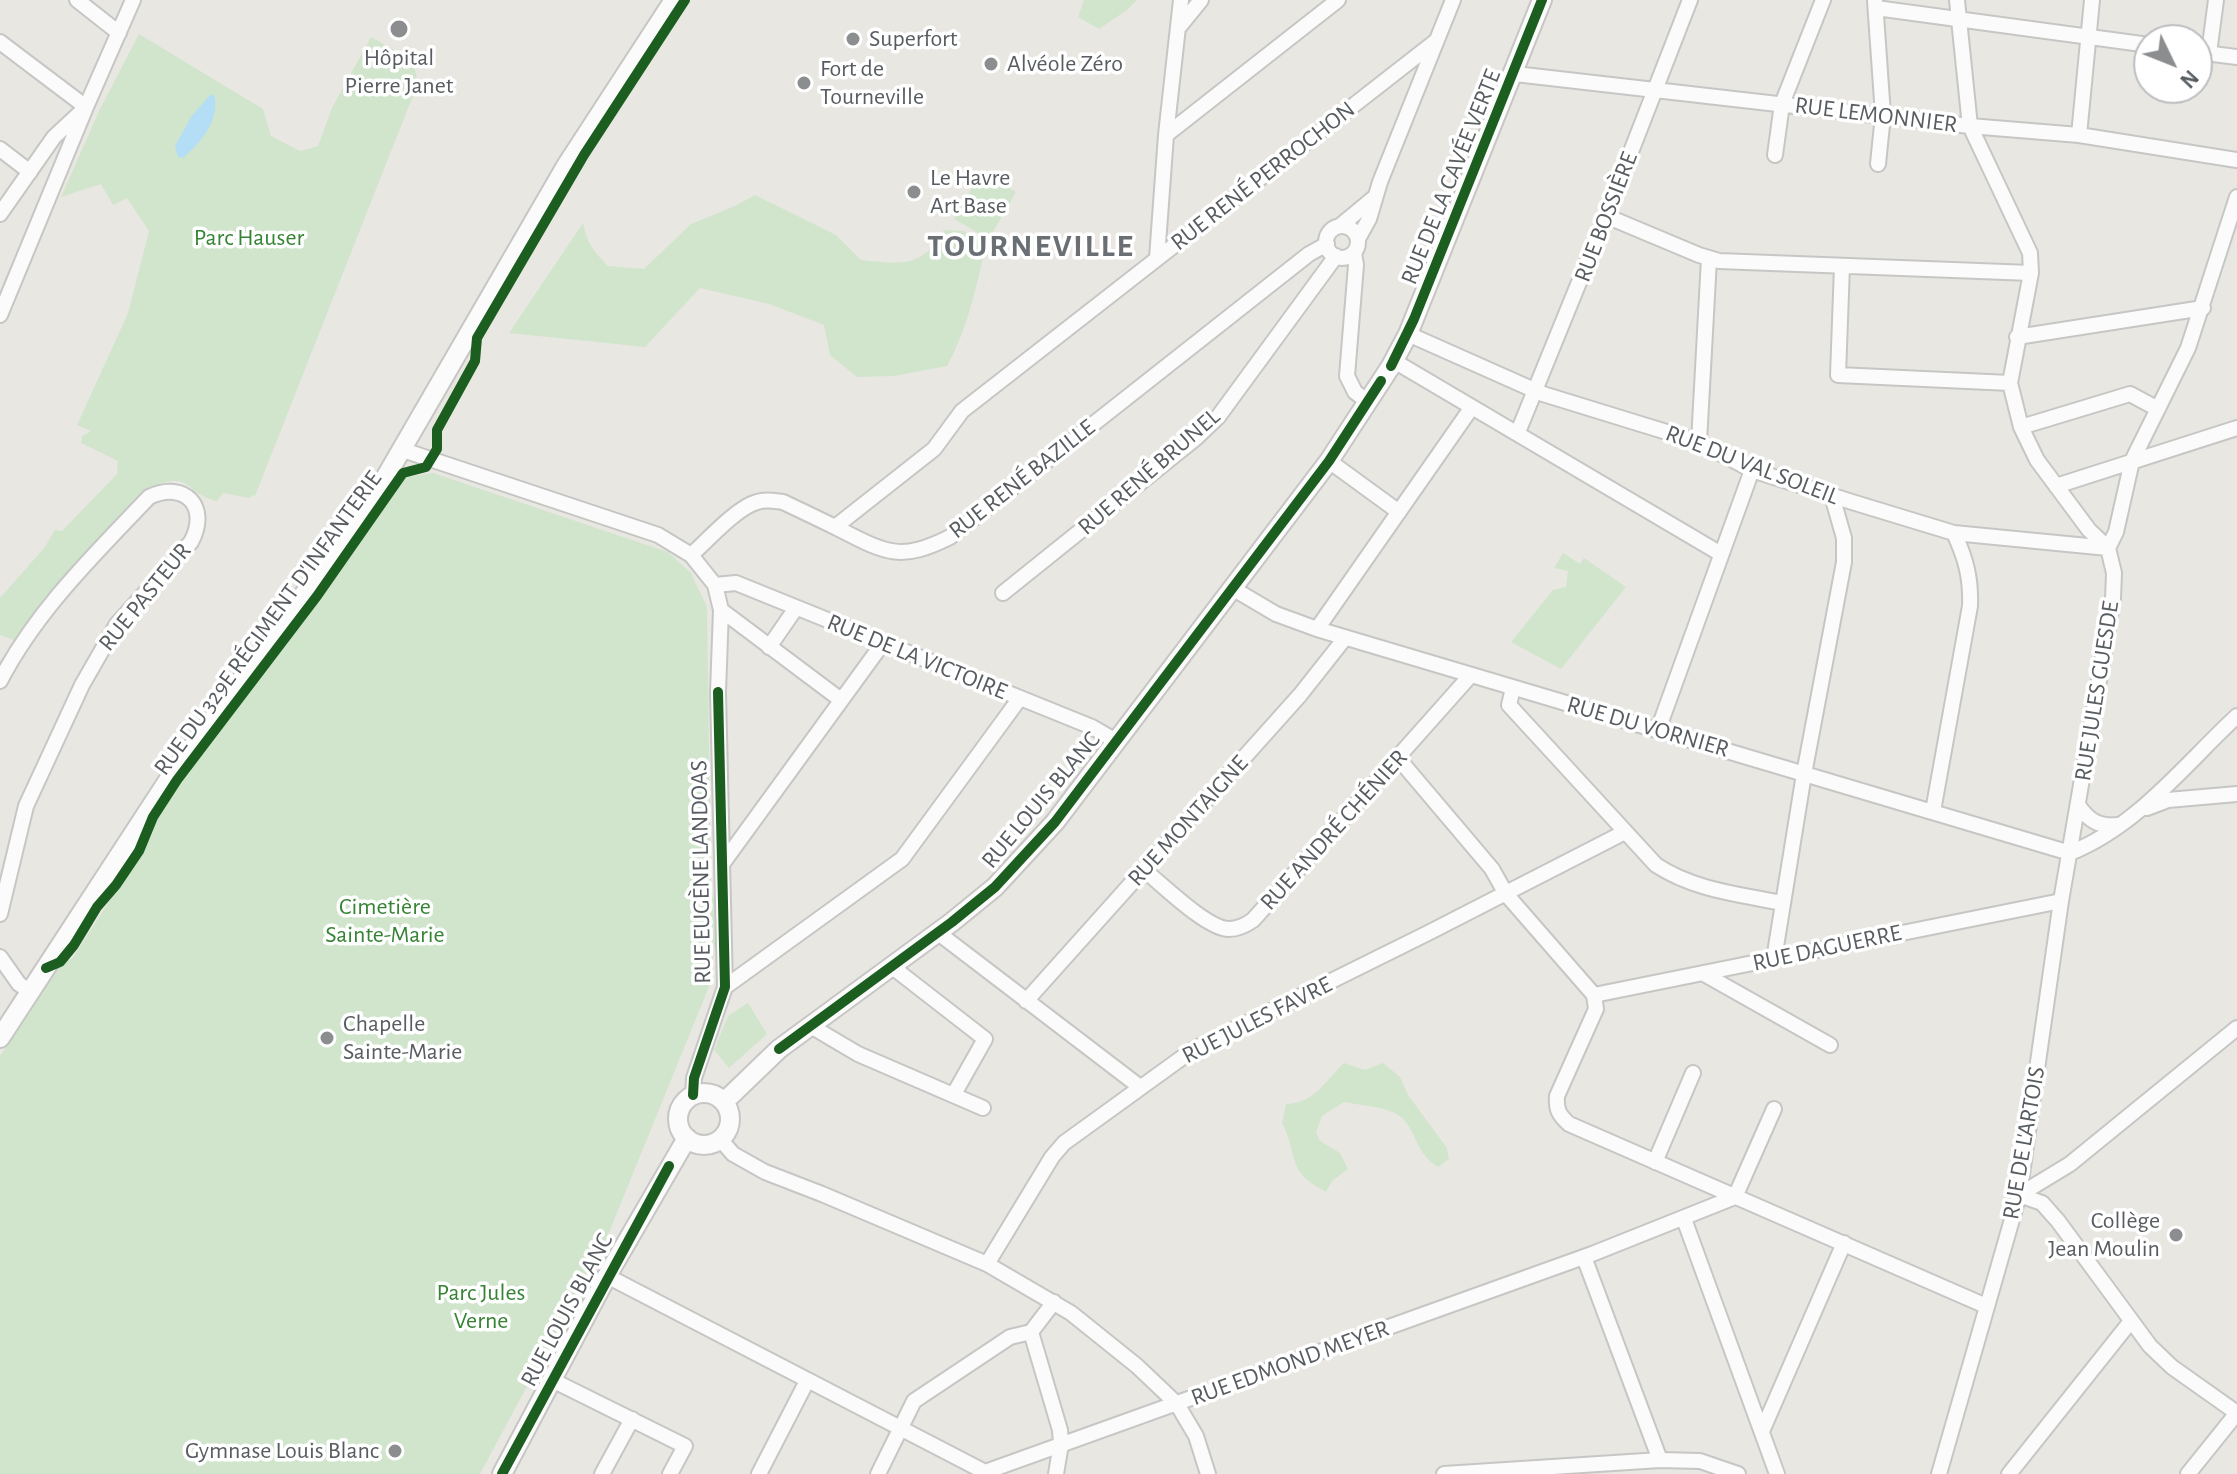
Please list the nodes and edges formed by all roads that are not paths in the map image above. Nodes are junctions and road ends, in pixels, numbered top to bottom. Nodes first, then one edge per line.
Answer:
1 (77, 0) edge
2 (133, 0) edge
3 (674, 0) edge
4 (1181, 0) edge
5 (1201, 0) edge
6 (1338, 0) edge
7 (1453, 0) edge
8 (1542, 0) edge
9 (1690, 0) edge
10 (1823, 0) edge
11 (1957, 0) edge
12 (2092, 0) edge
13 (2216, 0) edge
14 (1875, 4) edge
15 (1958, 20) junction
16 (2210, 24) edge
17 (1178, 29) junction
18 (119, 33) junction
19 (2089, 36) junction
20 (1436, 41) junction
21 (0, 42) edge
22 (2133, 43) edge
23 (2213, 53) edge
24 (2237, 57) edge
25 (1515, 74) junction
26 (1655, 90) junction
27 (1782, 104) junction
28 (86, 107) junction
29 (1883, 115) junction
30 (1970, 126) junction
31 (1166, 135) junction
32 (2079, 135) junction
33 (0, 149) edge
34 (1775, 155) dead end
35 (2237, 160) edge
36 (1878, 164) dead end
37 (30, 172) junction
38 (1376, 196) junction
39 (2237, 197) edge
40 (0, 214) edge
41 (1606, 216) junction
42 (1340, 226) junction
43 (1356, 246) junction
44 (1331, 250) junction
45 (1157, 258) junction
46 (1709, 259) junction
47 (1842, 266) junction
48 (2031, 273) junction
49 (2203, 308) junction
50 (0, 315) edge
51 (1408, 334) junction
52 (2017, 337) junction
53 (1394, 361) junction
54 (2010, 383) junction
55 (1535, 391) junction
56 (1368, 402) junction
57 (1472, 407) junction
58 (2158, 409) junction
59 (2021, 427) junction
60 (2237, 428) edge
61 (1518, 432) junction
62 (1699, 442) junction
63 (403, 450) junction
64 (1329, 461) junction
65 (2132, 461) junction
66 (1752, 470) junction
67 (2056, 486) junction
68 (1832, 496) junction
69 (1399, 512) junction
70 (835, 527) junction
71 (1954, 533) junction
72 (2108, 548) junction
73 (1721, 554) junction
74 (691, 555) junction
75 (715, 585) junction
76 (1232, 588) junction
77 (1003, 593) dead end
78 (796, 608) junction
79 (721, 610) junction
80 (1317, 629) junction
81 (1345, 638) junction
82 (883, 643) junction
83 (769, 647) junction
84 (1470, 676) junction
85 (0, 681) edge
86 (1513, 688) junction
87 (1020, 698) junction
88 (841, 700) junction
89 (2237, 716) edge
90 (1658, 730) junction
91 (1116, 741) junction
92 (1398, 758) junction
93 (2185, 767) junction
94 (1804, 774) junction
95 (2237, 794) edge
96 (2186, 799) junction
97 (2078, 805) junction
98 (2141, 810) junction
99 (1933, 811) junction
100 (2118, 825) junction
101 (1625, 832) junction
102 (2070, 853) junction
103 (723, 864) junction
104 (1144, 870) junction
105 (1506, 894) junction
106 (2061, 901) junction
107 (1782, 903) junction
108 (0, 914) edge
109 (937, 932) junction
110 (0, 957) edge
111 (1774, 959) junction
112 (891, 966) junction
113 (1704, 974) junction
114 (725, 987) junction
115 (31, 992) junction
116 (1594, 995) junction
117 (1026, 1001) junction
118 (809, 1025) junction
119 (2237, 1028) edge
120 (0, 1038) edge
121 (1830, 1045) dead end
122 (1693, 1073) dead end
123 (1140, 1087) junction
124 (954, 1094) junction
125 (693, 1095) junction
126 (724, 1102) junction
127 (983, 1108) dead end
128 (1774, 1109) dead end
129 (687, 1138) junction
130 (720, 1139) junction
131 (1655, 1162) junction
132 (2019, 1195) junction
133 (1735, 1197) junction
134 (1684, 1219) junction
135 (1844, 1243) junction
136 (1584, 1257) junction
137 (987, 1264) junction
138 (607, 1276) junction
139 (1054, 1302) junction
140 (1986, 1306) junction
141 (2131, 1321) junction
142 (1031, 1332) junction
143 (552, 1380) junction
144 (807, 1381) junction
145 (1177, 1404) junction
146 (2237, 1413) edge
147 (632, 1419) junction
148 (902, 1428) junction
149 (1763, 1429) junction
150 (1061, 1444) junction
151 (1660, 1460) junction
152 (502, 1474) edge
153 (602, 1474) edge
154 (670, 1474) edge
155 (759, 1474) edge
156 (878, 1474) edge
157 (1056, 1474) edge
158 (1208, 1474) edge
159 (1444, 1474) edge
160 (1738, 1474) edge
161 (1777, 1474) edge
162 (1939, 1474) edge
163 (2009, 1474) edge
164 (2188, 1474) edge

1 - 18 street
2 - 18 street
3 - 63 street, RUE DU 329E RÉGIMENT D'INFANTERIE
4 - 17 street
5 - 17 street
6 - 31 street
7 - 20 street
8 - 25 street, RUE DE LA CAVÉE VERTE
9 - 26 street, RUE BOSSIÈRE
10 - 27 street
11 - 15 street
12 - 19 street
13 - 16 street
14 - 15 street
14 - 29 street
15 - 19 street
15 - 30 street
17 - 31 street
18 - 28 street
19 - 22 street
19 - 32 street
20 - 38 street
20 - 45 street, RUE RENÉ PERROCHON
21 - 28 street
23 - 24 street
25 - 26 street, RUE LEMONNIER
25 - 51 street, RUE DE LA CAVÉE VERTE
26 - 27 street, RUE LEMONNIER
26 - 41 street, RUE BOSSIÈRE
27 - 29 street, RUE LEMONNIER
27 - 34 street
28 - 37 street
28 - 50 street
29 - 30 street, RUE LEMONNIER
29 - 36 street
30 - 32 street, RUE LEMONNIER
30 - 48 street
31 - 45 street
32 - 35 street, RUE LEMONNIER
33 - 37 street
37 - 40 street
38 - 42 street
38 - 43 street
39 - 49 street
41 - 46 street
41 - 55 street, RUE BOSSIÈRE
42 - 43 street
42 - 44 street
43 - 44 street
43 - 56 street
44 - 70 street, RUE RENÉ BAZILLE
44 - 77 street, RUE RENÉ BRUNEL
45 - 70 street, RUE RENÉ PERROCHON
46 - 47 street
46 - 62 street
47 - 48 street
47 - 54 street
48 - 52 street
49 - 52 street
49 - 58 street
51 - 53 street, RUE DE LA CAVÉE VERTE
51 - 55 street, RUE DU VAL SOLEIL
52 - 54 street
53 - 56 street, RUE DE LA CAVÉE VERTE
53 - 57 street
54 - 59 street
55 - 61 street, RUE BOSSIÈRE
55 - 62 street, RUE DU VAL SOLEIL
56 - 64 street, RUE DE LA CAVÉE VERTE
57 - 61 street
57 - 69 street
58 - 59 street
58 - 65 street
59 - 67 street
60 - 65 street
61 - 73 street
62 - 66 street, RUE DU VAL SOLEIL
63 - 74 street, RUE EUGÈNE LANDOAS
63 - 115 street, RUE DU 329E RÉGIMENT D'INFANTERIE
64 - 69 street
64 - 76 street, RUE DE LA CAVÉE VERTE
65 - 67 street
65 - 72 street
66 - 68 street, RUE DU VAL SOLEIL
66 - 73 street
67 - 72 street
68 - 71 street, RUE DU VAL SOLEIL
68 - 94 street
69 - 80 street
70 - 74 street, RUE RENÉ BAZILLE
71 - 72 street, RUE DU VAL SOLEIL
71 - 99 street
72 - 97 street, RUE JULES GUESDE
73 - 90 street
74 - 75 street, RUE EUGÈNE LANDOAS
75 - 78 street, RUE DE LA VICTOIRE
75 - 79 street, RUE EUGÈNE LANDOAS
76 - 80 street, RUE DU VORNIER
76 - 91 street, RUE LOUIS BLANC
78 - 82 street, RUE DE LA VICTOIRE
78 - 83 street
79 - 83 street
79 - 103 street, RUE EUGÈNE LANDOAS
80 - 81 street, RUE DU VORNIER
81 - 84 street, RUE DU VORNIER
81 - 104 street, RUE MONTAIGNE
82 - 87 street, RUE DE LA VICTOIRE
82 - 88 street
83 - 88 street
84 - 86 street, RUE DU VORNIER
84 - 92 street, RUE ANDRÉ CHÉNIER
85 - 108 street, RUE PASTEUR
86 - 90 street, RUE DU VORNIER
86 - 101 street
87 - 91 street, RUE DE LA VICTOIRE
87 - 114 street
88 - 103 street
89 - 93 street
90 - 94 street, RUE DU VORNIER
91 - 109 street, RUE LOUIS BLANC
92 - 104 street, RUE ANDRÉ CHÉNIER
92 - 105 street
93 - 96 street
93 - 98 street
94 - 99 street, RUE DU VORNIER
94 - 107 street
95 - 96 street
96 - 98 street
97 - 100 street
97 - 102 street, RUE JULES GUESDE
98 - 100 street
99 - 102 street, RUE DU VORNIER
100 - 102 street
101 - 105 street, RUE JULES FAVRE
101 - 107 street
102 - 106 street, RUE DE L'ARTOIS
103 - 114 street, RUE EUGÈNE LANDOAS
104 - 117 street, RUE MONTAIGNE
105 - 116 street
105 - 123 street, RUE JULES FAVRE
106 - 111 street, RUE DAGUERRE
106 - 132 street, RUE DE L'ARTOIS
107 - 111 street
109 - 112 street, RUE LOUIS BLANC
109 - 117 street
110 - 115 street
111 - 113 street, RUE DAGUERRE
112 - 118 street, RUE LOUIS BLANC
112 - 124 street
113 - 116 street, RUE DAGUERRE
113 - 121 street
114 - 125 street, RUE EUGÈNE LANDOAS
115 - 120 street, RUE DU 329E RÉGIMENT D'INFANTERIE
116 - 131 street
117 - 123 street
118 - 124 street
118 - 126 street, RUE LOUIS BLANC
119 - 132 street
122 - 131 street
123 - 137 street, RUE JULES FAVRE
124 - 127 street
125 - 126 street
125 - 129 street
126 - 130 street
128 - 133 street
129 - 130 street
129 - 138 street, RUE LOUIS BLANC
130 - 137 street
131 - 133 street
132 - 140 street, RUE DE L'ARTOIS
132 - 141 street
133 - 134 street, RUE EDMOND MEYER
133 - 135 street
134 - 136 street, RUE EDMOND MEYER
134 - 149 street
135 - 140 street
135 - 149 street
136 - 145 street, RUE EDMOND MEYER
136 - 151 street
137 - 139 street
138 - 143 street, RUE LOUIS BLANC
138 - 144 street, RUE EDMOND MEYER
139 - 142 street
139 - 145 street
140 - 162 street, RUE DE L'ARTOIS
141 - 146 street
141 - 163 street
142 - 148 street
142 - 150 street
143 - 147 street
143 - 152 street, RUE LOUIS BLANC
144 - 148 street, RUE EDMOND MEYER
144 - 155 street
145 - 150 street, RUE EDMOND MEYER
145 - 158 street
146 - 164 street
147 - 153 street
147 - 154 street
148 - 150 street, RUE EDMOND MEYER
148 - 156 street
149 - 161 street
150 - 157 street
151 - 159 street
151 - 160 street

